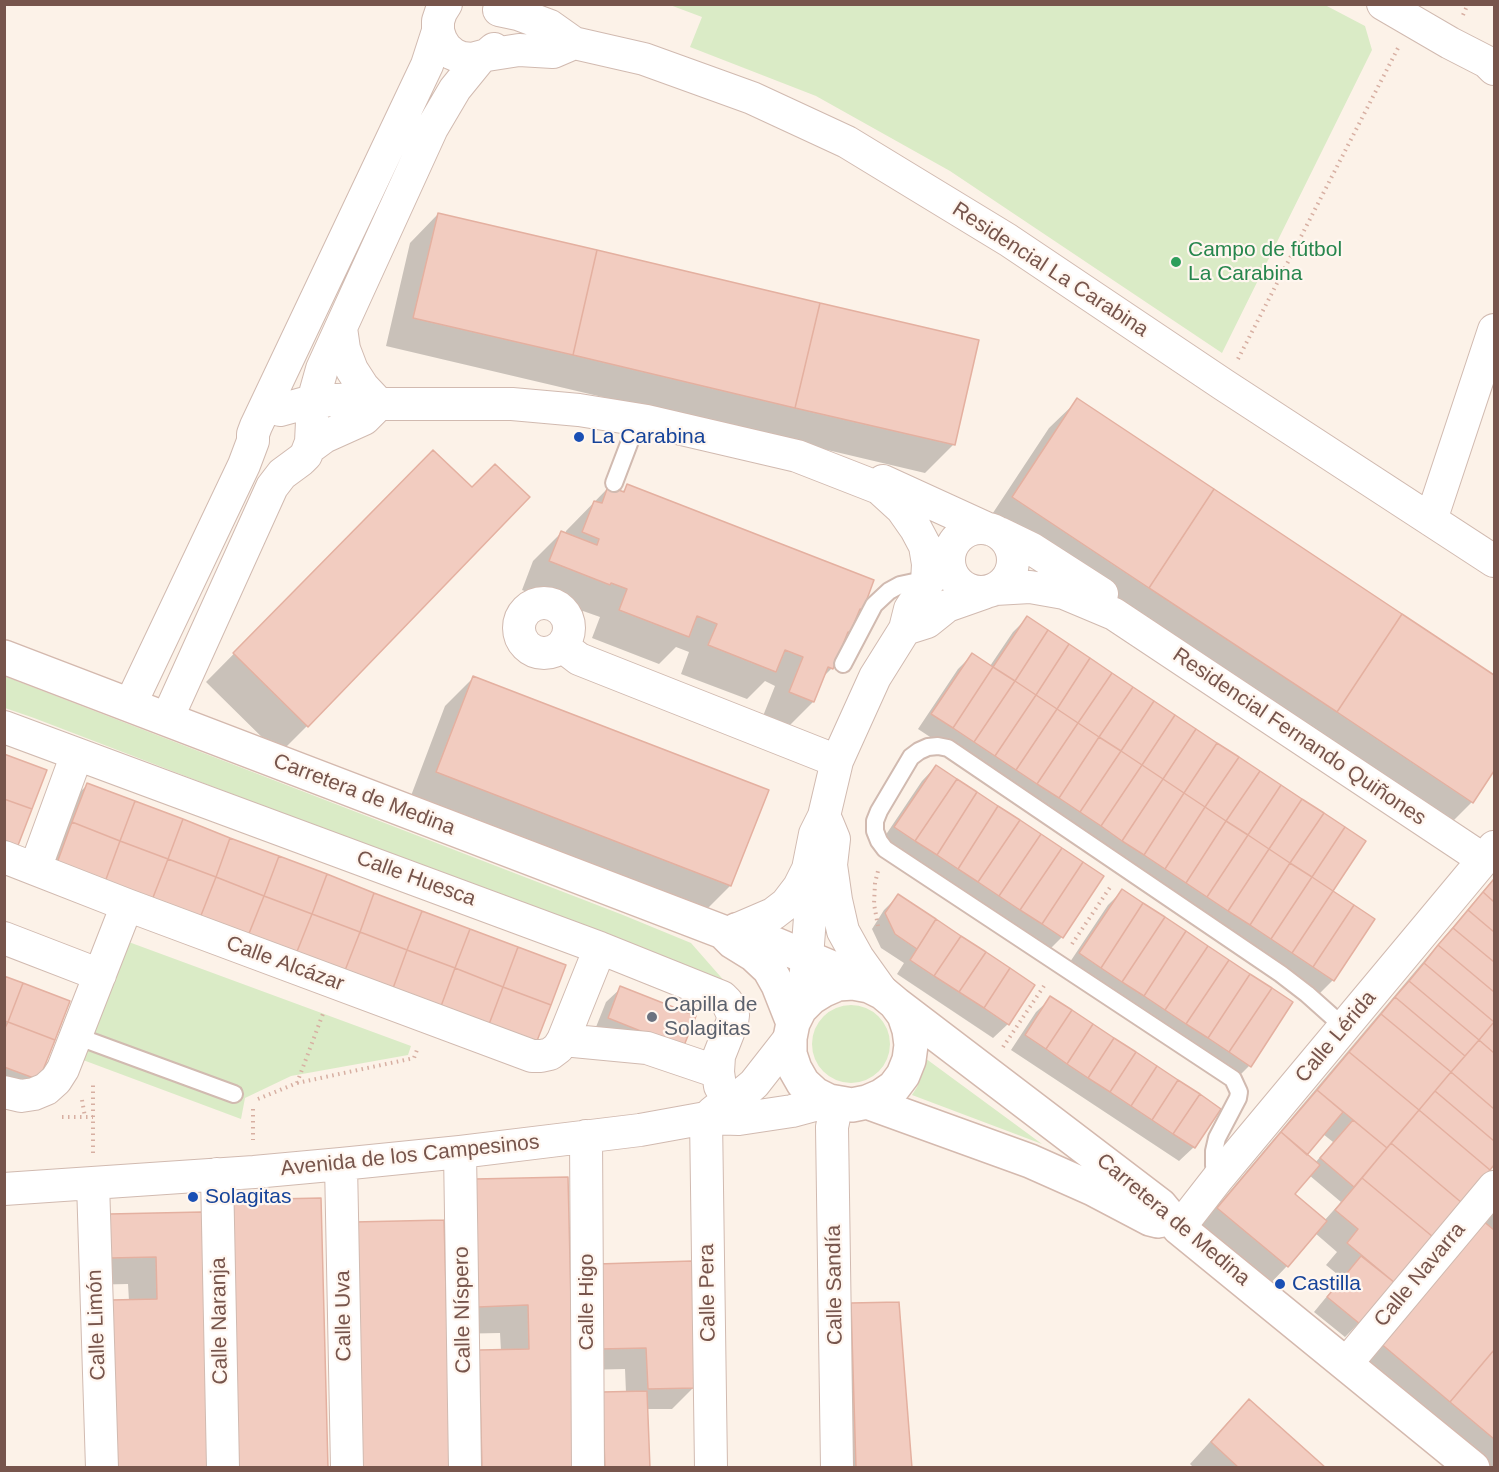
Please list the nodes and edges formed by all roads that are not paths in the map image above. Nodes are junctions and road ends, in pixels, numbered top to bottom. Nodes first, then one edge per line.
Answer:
1 (1383, 4) edge
2 (496, 6) edge
3 (442, 18) edge
4 (574, 43) junction
5 (484, 56) junction
6 (1494, 69) edge
7 (341, 328) junction
8 (1494, 330) edge
9 (313, 401) junction
10 (379, 404) junction
11 (638, 420) junction
12 (264, 424) junction
13 (305, 450) junction
14 (856, 478) junction
15 (614, 483) dead end
16 (1431, 520) junction
17 (994, 531) junction
18 (948, 558) junction
19 (1494, 561) edge
20 (927, 583) junction
21 (990, 591) junction
22 (1114, 615) junction
23 (905, 630) junction
24 (562, 646) dead end
25 (4, 657) edge
26 (843, 664) dead end
27 (130, 705) junction
28 (167, 720) junction
29 (4, 727) edge
30 (78, 754) junction
31 (837, 761) junction
32 (824, 816) junction
33 (1489, 854) edge
34 (4, 857) edge
35 (808, 868) junction
36 (35, 869) junction
37 (127, 905) junction
38 (731, 931) junction
39 (4, 938) edge
40 (600, 948) junction
41 (807, 957) junction
42 (100, 975) junction
43 (882, 994) junction
44 (794, 1024) junction
45 (1344, 1027) junction
46 (75, 1036) junction
47 (563, 1040) junction
48 (4, 1092) edge
49 (234, 1094) dead end
50 (717, 1096) junction
51 (844, 1102) junction
52 (586, 1136) junction
53 (460, 1152) junction
54 (341, 1164) junction
55 (216, 1174) junction
56 (1218, 1178) junction
57 (93, 1183) junction
58 (1494, 1187) edge
59 (4, 1189) edge
60 (1179, 1228) junction
61 (1346, 1364) junction
62 (102, 1467) edge
63 (223, 1467) edge
64 (347, 1467) edge
65 (465, 1467) edge
66 (588, 1467) edge
67 (711, 1467) edge
68 (837, 1467) edge
69 (1473, 1467) edge

1 - 6 street
2 - 4 street, Residencial La Carabina
2 - 5 street
3 - 5 street, Residencial La Carabina
3 - 12 street
4 - 5 street, Residencial La Carabina
4 - 16 street, Residencial La Carabina
5 - 7 street
7 - 9 street
7 - 10 street
8 - 16 street
9 - 10 street, Residencial Fernando Quiñones
9 - 12 street, Residencial Fernando Quiñones
9 - 13 street
10 - 11 street, Residencial Fernando Quiñones
10 - 13 street
11 - 14 street, Residencial Fernando Quiñones
11 - 15 lane
12 - 13 street
12 - 13 street
12 - 27 street
13 - 28 street
14 - 17 street, Residencial Fernando Quiñones
14 - 20 street, Residencial Fernando Quiñones
16 - 19 street, Residencial La Carabina
17 - 18 street
17 - 21 street
17 - 22 street, Residencial Fernando Quiñones
18 - 20 street
18 - 21 street
20 - 23 street
20 - 26 lane
21 - 22 street, Residencial Fernando Quiñones
21 - 23 street
22 - 33 street, Residencial Fernando Quiñones
23 - 31 street
24 - 31 street
25 - 27 main road, Carretera de Medina
27 - 28 main road, Carretera de Medina
28 - 38 main road, Carretera de Medina
29 - 30 street, Calle Huesca
30 - 36 street
30 - 40 street, Calle Huesca
31 - 32 street
32 - 35 street
32 - 43 street
33 - 45 street, Calle Lérida
34 - 36 street, Calle Alcázar
35 - 38 street
35 - 41 street
36 - 37 street, Calle Alcázar
37 - 42 street
37 - 47 street, Calle Alcázar
38 - 41 main road, Carretera de Medina
38 - 44 main road
39 - 42 street
40 - 47 street
40 - 50 street, Calle Huesca
41 - 43 main road, Carretera de Medina
41 - 44 street
42 - 46 street
43 - 44 main road
43 - 51 main road
43 - 60 main road, Carretera de Medina
44 - 50 street
44 - 51 main road
45 - 56 street, Calle Lérida
45 - 56 lane
46 - 48 street
46 - 49 lane
47 - 50 street
50 - 51 street
50 - 52 street, Avenida de los Campesinos
50 - 67 street, Calle Pera
51 - 60 main road
51 - 68 street, Calle Sandía
52 - 53 street, Avenida de los Campesinos
52 - 66 street, Calle Higo
53 - 54 street, Avenida de los Campesinos
53 - 65 street, Calle Níspero
54 - 55 street, Avenida de los Campesinos
54 - 64 street, Calle Uva
55 - 57 street, Avenida de los Campesinos
55 - 63 street, Calle Naranja
56 - 60 street, Calle Lérida
57 - 59 street, Avenida de los Campesinos
57 - 62 street, Calle Limón
58 - 61 street, Calle Navarra
60 - 61 main road, Carretera de Medina
61 - 69 main road, Carretera de Medina

